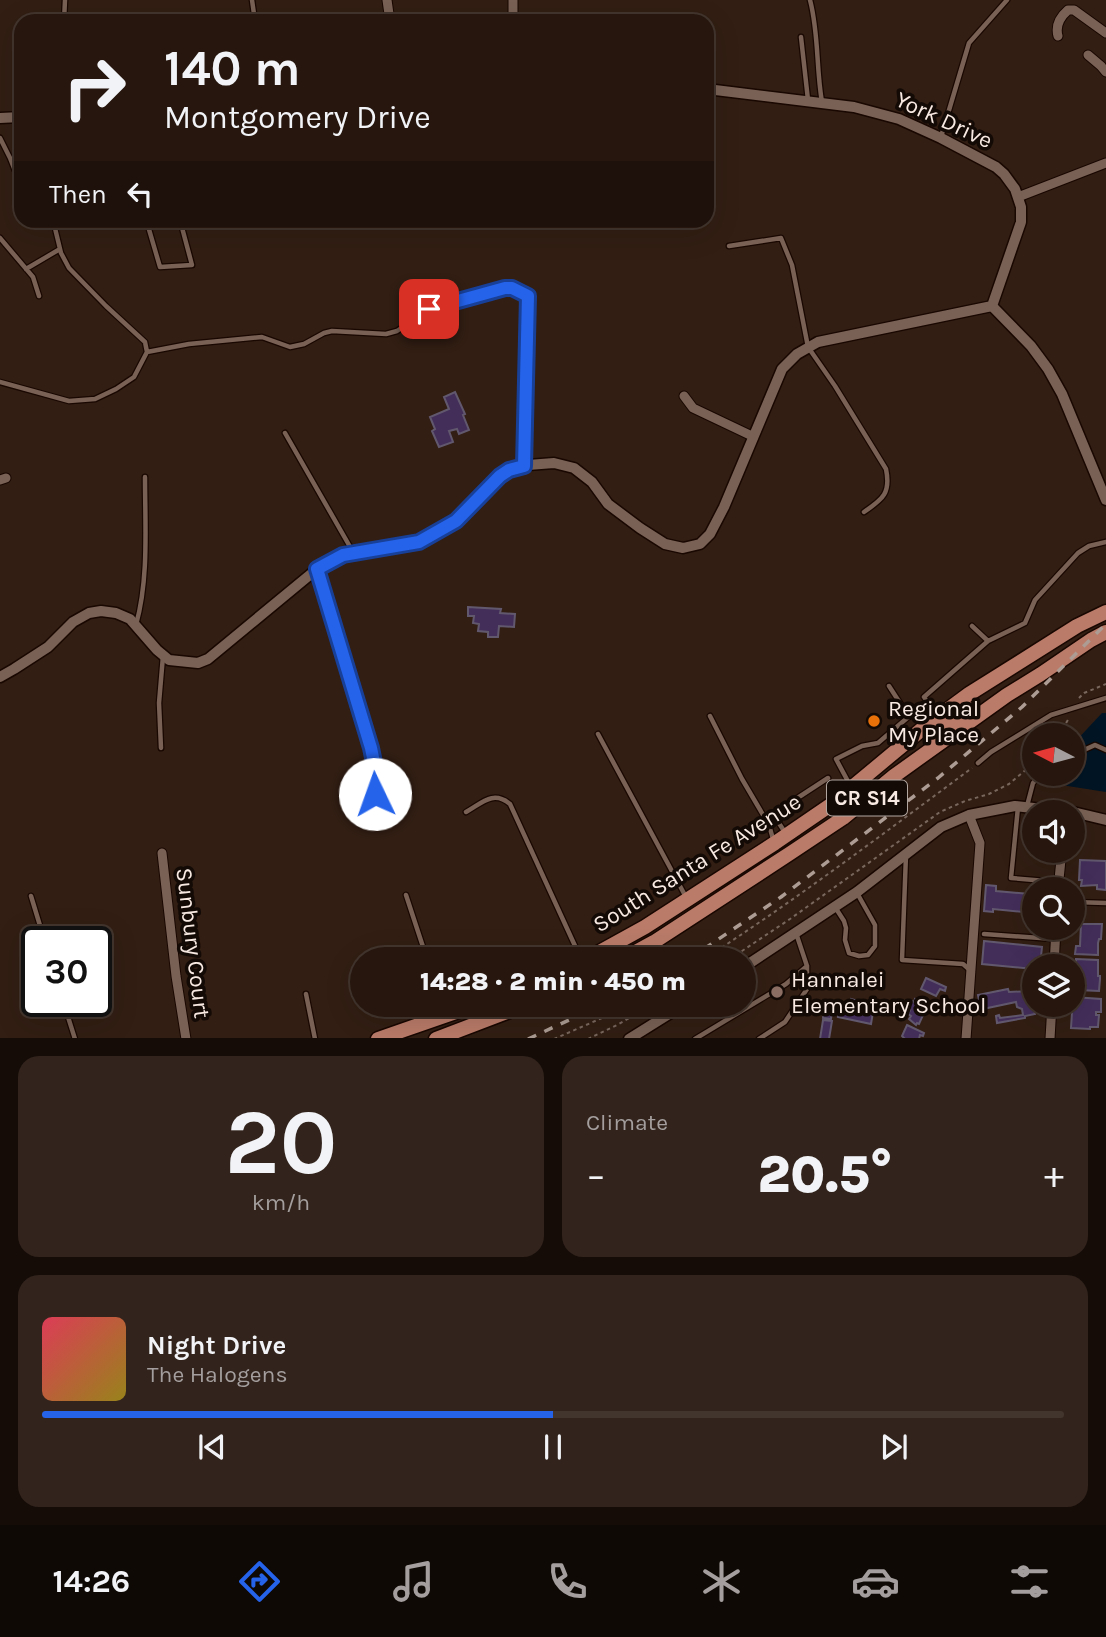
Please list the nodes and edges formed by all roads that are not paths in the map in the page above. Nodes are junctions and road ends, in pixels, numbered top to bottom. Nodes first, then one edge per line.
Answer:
1 (810, 0) edge
2 (1006, 0) edge
3 (1106, 33) edge
4 (1058, 36) dead end
5 (801, 37) dead end
6 (1088, 55) dead end
7 (1106, 72) edge
8 (714, 90) edge
9 (808, 101) junction
10 (822, 103) junction
11 (0, 138) edge
12 (941, 138) junction
13 (1106, 155) edge
14 (1106, 163) edge
15 (14, 168) edge
16 (1018, 197) junction
17 (54, 228) edge
18 (149, 228) edge
19 (182, 228) edge
20 (0, 238) edge
21 (729, 246) dead end
22 (60, 249) junction
23 (26, 269) junction
24 (38, 296) dead end
25 (992, 306) junction
26 (808, 347) junction
27 (147, 352) junction
28 (0, 382) edge
29 (684, 396) dead end
30 (285, 433) dead end
31 (752, 436) junction
32 (524, 466) junction
33 (145, 477) dead end
34 (1106, 500) edge
35 (864, 512) dead end
36 (1106, 542) edge
37 (353, 553) junction
38 (317, 569) junction
39 (1106, 615) edge
40 (136, 626) junction
41 (972, 626) dead end
42 (1106, 632) edge
43 (988, 641) junction
44 (163, 655) junction
45 (0, 677) edge
46 (889, 686) dead end
47 (1106, 698) edge
48 (927, 701) junction
49 (710, 716) dead end
50 (909, 717) junction
51 (938, 717) junction
52 (598, 734) dead end
53 (161, 748) dead end
54 (1085, 749) edge
55 (1106, 750) edge
56 (929, 751) junction
57 (978, 763) road end
58 (828, 778) dead end
59 (852, 788) junction
60 (370, 804) dead end
61 (1022, 806) edge
62 (466, 812) dead end
63 (1022, 812) edge
64 (969, 815) junction
65 (1085, 815) edge
66 (1106, 821) edge
67 (780, 839) junction
68 (162, 853) dead end
69 (905, 855) junction
70 (1022, 880) edge
71 (857, 892) junction
72 (406, 895) dead end
73 (31, 896) dead end
74 (687, 900) junction
75 (1085, 902) edge
76 (1106, 903) edge
77 (835, 907) junction
78 (40, 926) edge
79 (795, 933) junction
80 (984, 934) dead end
81 (1022, 937) edge
82 (424, 947) edge
83 (576, 947) edge
84 (609, 947) edge
85 (644, 947) edge
86 (756, 959) edge
87 (807, 966) junction
88 (971, 972) junction
89 (306, 994) dead end
90 (68, 1017) edge
91 (428, 1017) edge
92 (493, 1017) edge
93 (665, 1017) edge
94 (1051, 1017) edge
95 (635, 1037) edge
96 (75, 1038) edge
97 (186, 1038) edge
98 (315, 1038) edge
99 (377, 1038) edge
100 (436, 1038) edge
101 (695, 1038) edge
102 (759, 1038) edge
103 (966, 1038) edge
104 (1050, 1038) edge

1 - 10 lane
2 - 12 lane
3 - 4 street
5 - 9 lane
6 - 7 street
8 - 9 street, York Drive
9 - 10 street, York Drive
10 - 12 street, York Drive
11 - 15 lane
12 - 16 street, York Drive
13 - 14 street
14 - 16 street
16 - 25 street
17 - 22 lane
18 - 19 lane
20 - 23 lane
21 - 26 lane
22 - 23 lane
22 - 27 lane
23 - 24 lane
25 - 26 street
25 - 34 street
26 - 31 street
26 - 35 lane
27 - 28 lane
27 - 32 lane
29 - 31 street
30 - 37 lane
31 - 32 street
32 - 37 street
33 - 40 lane
36 - 43 lane
37 - 38 street
38 - 44 street
38 - 60 street
39 - 51 main road, South Santa Fe Avenue / CR S14
39 - 56 main road
40 - 44 street
40 - 45 street
41 - 43 lane
42 - 56 main road, South Santa Fe Avenue / CR S14
43 - 48 lane
44 - 53 lane
46 - 50 lane
47 - 57 lane
48 - 50 lane
48 - 51 lane
49 - 67 lane
50 - 59 lane
51 - 59 main road, South Santa Fe Avenue / CR S14
52 - 74 lane
54 - 55 lane
56 - 85 main road, South Santa Fe Avenue / CR S14
58 - 67 lane
59 - 67 main road, South Santa Fe Avenue / CR S14
61 - 64 street
62 - 83 lane
63 - 70 lane
64 - 69 street
64 - 88 street
65 - 66 street
67 - 74 main road, South Santa Fe Avenue / CR S14
68 - 97 street, Sunbury Court
69 - 71 street
69 - 88 lane
71 - 77 street
71 - 77 lane
72 - 82 lane
73 - 78 lane
74 - 84 main road, South Santa Fe Avenue / CR S14
75 - 76 lane
77 - 79 street
79 - 86 street
79 - 87 lane
80 - 81 lane
87 - 101 lane
87 - 102 lane
88 - 103 street
89 - 98 lane
90 - 96 lane
91 - 99 main road
92 - 100 main road
93 - 95 street
94 - 104 street

